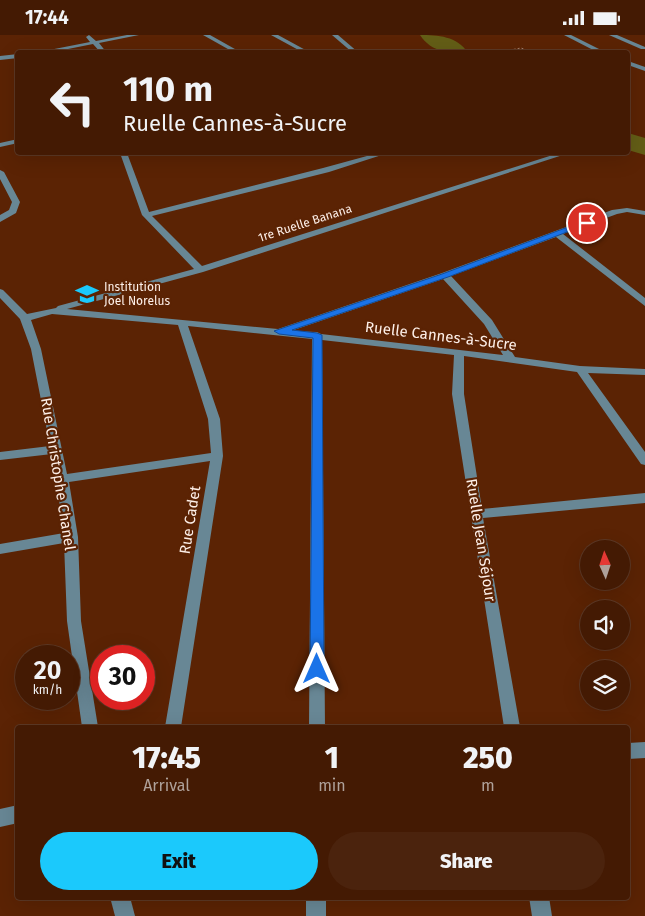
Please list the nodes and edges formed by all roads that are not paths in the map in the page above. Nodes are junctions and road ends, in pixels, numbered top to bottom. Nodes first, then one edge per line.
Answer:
1 (88, 35) edge
2 (136, 35) edge
3 (206, 35) edge
4 (274, 35) edge
5 (335, 35) edge
6 (570, 35) edge
7 (612, 35) edge
8 (92, 41) junction
9 (643, 48) dead end
10 (50, 50) edge
11 (102, 50) edge
12 (234, 50) edge
13 (303, 50) edge
14 (353, 50) edge
15 (599, 50) edge
16 (15, 56) edge
17 (0, 58) edge
18 (630, 64) edge
19 (645, 70) edge
20 (636, 73) dead end
21 (15, 142) edge
22 (0, 145) edge
23 (124, 155) edge
24 (377, 155) edge
25 (558, 155) edge
26 (0, 172) edge
27 (645, 213) edge
28 (146, 215) junction
29 (0, 219) edge
30 (558, 234) junction
31 (200, 270) junction
32 (445, 275) junction
33 (0, 292) edge
34 (645, 303) edge
35 (52, 311) junction
36 (25, 318) junction
37 (182, 322) junction
38 (279, 331) junction
39 (317, 335) junction
40 (459, 352) junction
41 (512, 359) junction
42 (580, 369) junction
43 (645, 372) edge
44 (57, 449) junction
45 (0, 456) edge
46 (217, 456) junction
47 (645, 461) edge
48 (61, 479) junction
49 (645, 498) edge
50 (476, 514) junction
51 (71, 537) junction
52 (0, 549) edge
53 (90, 725) edge
54 (173, 725) edge
55 (316, 725) edge
56 (512, 725) edge
57 (645, 750) edge
58 (630, 751) edge
59 (15, 815) edge
60 (0, 818) edge
61 (121, 900) edge
62 (316, 900) edge
63 (539, 900) edge
64 (125, 916) edge
65 (316, 916) edge
66 (542, 916) edge

1 - 8 street
2 - 8 street
3 - 12 street
4 - 13 street
5 - 14 street
6 - 15 street
7 - 9 street
8 - 10 street
8 - 11 street
16 - 17 street
18 - 19 street
19 - 20 street
21 - 22 street
23 - 28 street
24 - 28 street
25 - 31 street, 1re Ruelle Banana
26 - 29 street
27 - 30 street
28 - 31 street
30 - 32 street
30 - 34 street
31 - 35 street, 1re Ruelle Banana
32 - 38 street
32 - 41 street
33 - 36 street, Rue Christophe Chanel
35 - 36 street, Ruelle Cannes-à-Sucre
35 - 37 street, Ruelle Cannes-à-Sucre
36 - 44 street, Rue Christophe Chanel
37 - 38 street, Ruelle Cannes-à-Sucre
37 - 46 street, Rue Cadet
38 - 39 street, Ruelle Cannes-à-Sucre
39 - 40 street, Ruelle Cannes-à-Sucre
39 - 55 street
40 - 41 street, Ruelle Cannes-à-Sucre
40 - 50 street, Ruelle Jean Séjour
41 - 42 street, Ruelle Cannes-à-Sucre
42 - 43 street, Ruelle Cannes-à-Sucre
42 - 47 street
44 - 45 street
44 - 48 street, Rue Christophe Chanel
46 - 48 street
46 - 54 street, Rue Cadet
48 - 51 street, Rue Christophe Chanel
49 - 50 street
50 - 56 street, Ruelle Jean Séjour
51 - 52 street
51 - 53 street, Rue Christophe Chanel
57 - 58 street
59 - 60 street
61 - 64 street
62 - 65 street
63 - 66 street

